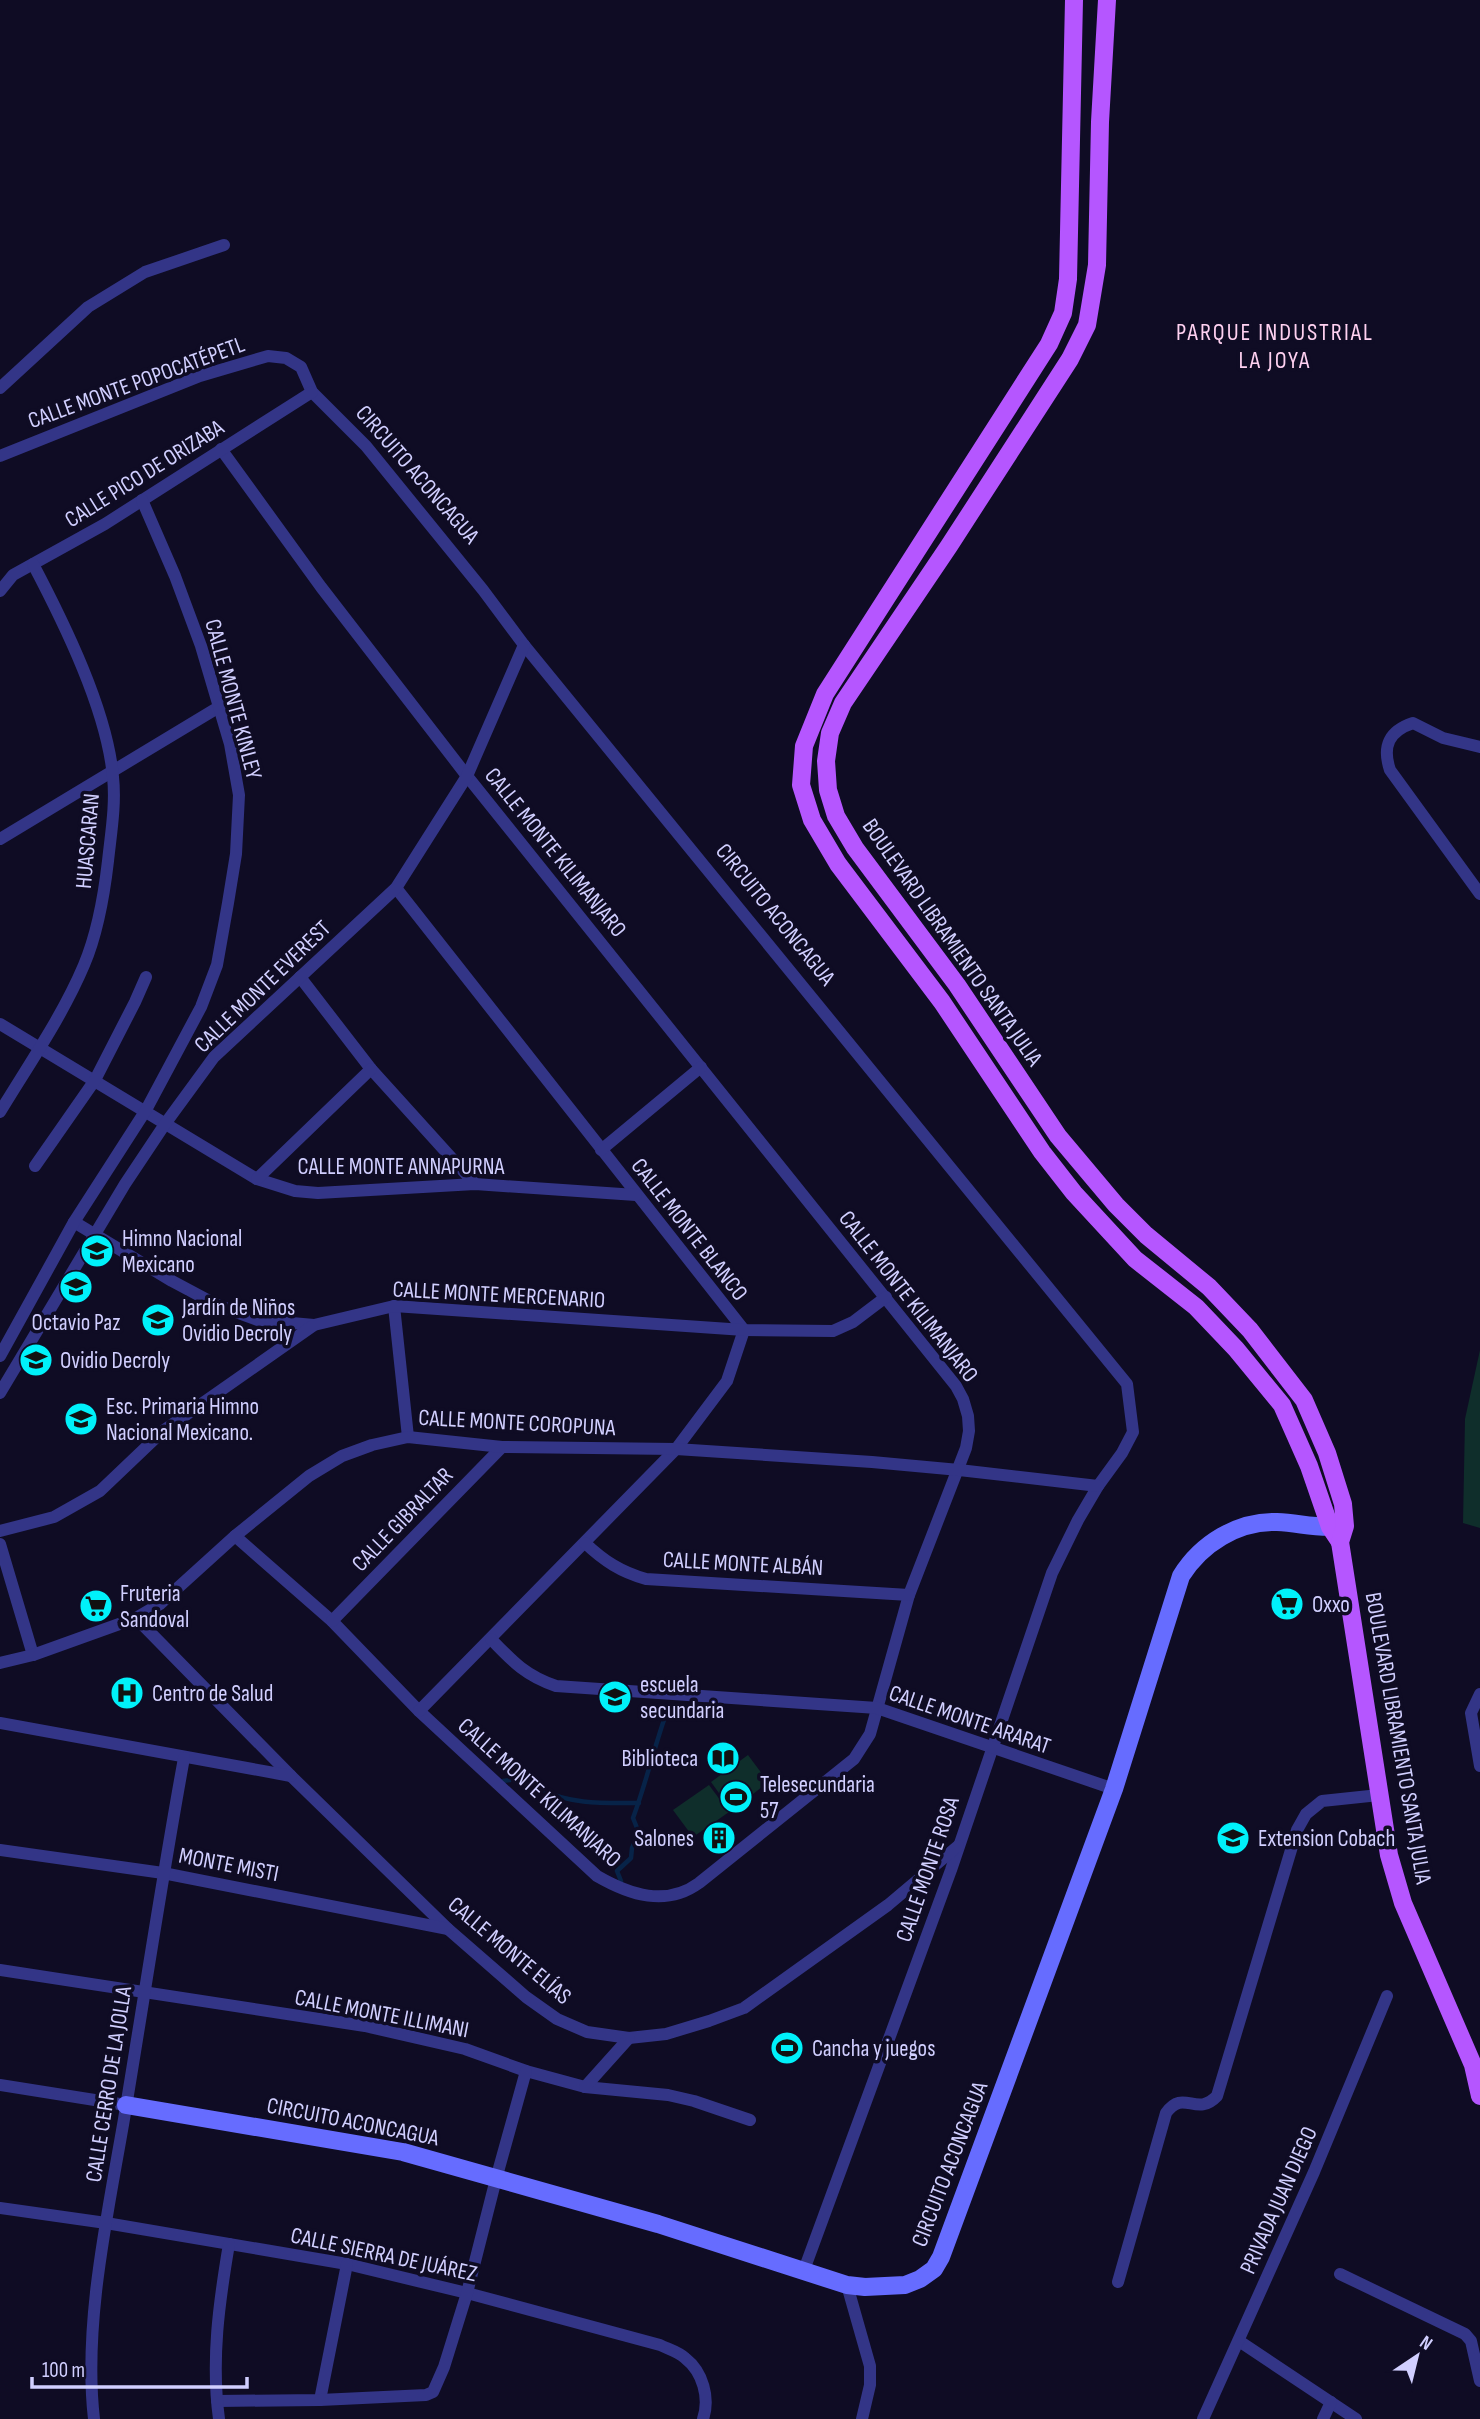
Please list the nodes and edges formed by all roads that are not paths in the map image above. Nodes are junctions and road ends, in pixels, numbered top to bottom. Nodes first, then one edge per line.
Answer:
1 (1074, 0) edge
2 (1108, 3) edge
3 (224, 245) dead end
4 (0, 388) edge
5 (312, 392) junction
6 (221, 449) junction
7 (0, 456) edge
8 (142, 500) junction
9 (33, 564) junction
10 (0, 591) edge
11 (524, 645) junction
12 (219, 707) junction
13 (1480, 747) edge
14 (112, 771) junction
15 (467, 776) junction
16 (0, 839) edge
17 (396, 888) junction
18 (1480, 894) edge
19 (146, 976) dead end
20 (300, 977) junction
21 (0, 1024) edge
22 (39, 1048) junction
23 (701, 1067) junction
24 (371, 1069) junction
25 (95, 1080) junction
26 (146, 1110) junction
27 (0, 1112) edge
28 (165, 1124) junction
29 (601, 1150) junction
30 (35, 1166) dead end
31 (257, 1179) junction
32 (475, 1184) junction
33 (636, 1195) junction
34 (74, 1222) junction
35 (96, 1235) junction
36 (886, 1297) junction
37 (394, 1306) junction
38 (314, 1325) junction
39 (744, 1330) junction
40 (0, 1356) edge
41 (0, 1394) edge
42 (408, 1437) junction
43 (502, 1447) junction
44 (676, 1449) junction
45 (959, 1470) junction
46 (1098, 1486) junction
47 (0, 1531) edge
48 (1338, 1532) junction
49 (235, 1536) junction
50 (586, 1543) junction
51 (0, 1544) edge
52 (909, 1595) junction
53 (136, 1618) junction
54 (332, 1620) junction
55 (491, 1639) junction
56 (33, 1654) junction
57 (0, 1663) edge
58 (1480, 1693) edge
59 (877, 1708) junction
60 (419, 1711) junction
61 (0, 1723) edge
62 (991, 1747) junction
63 (184, 1758) junction
64 (1480, 1766) edge
65 (291, 1776) junction
66 (1114, 1789) junction
67 (1379, 1795) junction
68 (958, 1846) junction
69 (0, 1850) edge
70 (163, 1873) junction
71 (448, 1929) junction
72 (0, 1970) edge
73 (143, 1994) junction
74 (1387, 1996) dead end
75 (629, 2038) junction
76 (526, 2070) junction
77 (0, 2085) edge
78 (586, 2087) junction
79 (1480, 2096) edge
80 (126, 2105) junction
81 (750, 2120) dead end
82 (496, 2179) junction
83 (0, 2208) edge
84 (106, 2223) junction
85 (229, 2244) junction
86 (347, 2264) junction
87 (804, 2270) junction
88 (1340, 2274) dead end
89 (1118, 2282) dead end
90 (846, 2285) junction
91 (467, 2293) junction
92 (1239, 2341) junction
93 (1480, 2381) edge
94 (320, 2400) junction
95 (217, 2401) junction
96 (1331, 2402) junction
97 (94, 2419) edge
98 (219, 2419) edge
99 (703, 2419) edge
100 (862, 2419) edge
101 (1203, 2419) edge
102 (1323, 2419) edge
103 (1356, 2419) edge

1 - 48 main road, BOULEVARD LIBRAMIENTO SANTA JULIA
2 - 48 main road, BOULEVARD LIBRAMIENTO SANTA JULIA
3 - 4 street
5 - 6 street, CALLE PICO DE ORIZABA
5 - 7 street, CALLE MONTE POPOCATÉPETL
5 - 11 street, CIRCUITO ACONCAGUA
6 - 8 street, CALLE PICO DE ORIZABA
6 - 15 street, CALLE MONTE KILIMANJARO
8 - 9 street, CALLE PICO DE ORIZABA
8 - 12 street, CALLE MONTE KINLEY
9 - 10 street, CALLE PICO DE ORIZABA
9 - 14 street, HUASCARAN
11 - 15 street, CALLE MONTE EVEREST
11 - 46 street, CIRCUITO ACONCAGUA
12 - 14 street
12 - 26 street, CALLE MONTE KINLEY
13 - 18 street
14 - 16 street
14 - 22 street, HUASCARAN
15 - 17 street, CALLE MONTE EVEREST
15 - 23 street, CALLE MONTE KILIMANJARO
17 - 20 street, CALLE MONTE EVEREST
17 - 29 street, CALLE MONTE BLANCO
19 - 25 street
20 - 24 street
20 - 28 street, CALLE MONTE EVEREST
21 - 22 street, CALLE MONTE ANNAPURNA
22 - 25 street, CALLE MONTE ANNAPURNA
22 - 27 street, HUASCARAN
23 - 29 street
23 - 36 street, CALLE MONTE KILIMANJARO
24 - 31 street
24 - 32 street
25 - 26 street, CALLE MONTE ANNAPURNA
25 - 30 street
26 - 28 street, CALLE MONTE ANNAPURNA
26 - 34 street
28 - 31 street, CALLE MONTE ANNAPURNA
28 - 35 street, CALLE MONTE EVEREST
29 - 33 street, CALLE MONTE BLANCO
31 - 32 street, CALLE MONTE ANNAPURNA
32 - 33 street, CALLE MONTE ANNAPURNA
33 - 39 street, CALLE MONTE BLANCO
34 - 35 street
34 - 40 street
35 - 38 street
35 - 41 street, CALLE MONTE EVEREST
36 - 39 street, CALLE MONTE MERCENARIO
36 - 45 street, CALLE MONTE KILIMANJARO
37 - 38 street, CALLE MONTE MERCENARIO
37 - 39 street, CALLE MONTE MERCENARIO
37 - 42 street
38 - 47 street, CALLE MONTE MERCENARIO
39 - 44 street, CALLE MONTE BLANCO
42 - 43 street, CALLE MONTE COROPUNA
42 - 49 street, CALLE MONTE COROPUNA
43 - 44 street, CALLE MONTE COROPUNA
43 - 54 street, CALLE GIBRALTAR
44 - 45 street, CALLE MONTE COROPUNA
44 - 50 street, CALLE MONTE BLANCO
45 - 46 street, CALLE MONTE COROPUNA
45 - 52 street, CALLE MONTE KILIMANJARO
46 - 62 street, CALLE MONTE ROSA
48 - 66 street, CIRCUITO ACONCAGUA
48 - 67 main road, BOULEVARD LIBRAMIENTO SANTA JULIA
49 - 53 street, CALLE MONTE COROPUNA
49 - 54 street, CALLE MONTE KILIMANJARO
50 - 52 street, CALLE MONTE ALBÁN
50 - 55 street, CALLE MONTE BLANCO
51 - 56 street
52 - 59 street, CALLE MONTE KILIMANJARO
53 - 56 street, CALLE MONTE COROPUNA
53 - 65 street, CALLE MONTE ELÍAS
54 - 60 street, CALLE MONTE KILIMANJARO
55 - 59 street, CALLE MONTE ARARAT
55 - 60 street, CALLE MONTE BLANCO
56 - 57 street, CALLE MONTE COROPUNA
58 - 64 street
59 - 60 street, CALLE MONTE KILIMANJARO
59 - 62 street, CALLE MONTE ARARAT
61 - 63 street
62 - 66 street, CALLE MONTE ARARAT
62 - 68 street, CALLE MONTE ROSA
63 - 65 street
63 - 70 street, CALLE CERRO DE LA JOLLA
65 - 71 street, CALLE MONTE ELÍAS
66 - 90 street, CIRCUITO ACONCAGUA
67 - 79 main road, BOULEVARD LIBRAMIENTO SANTA JULIA
67 - 89 street
68 - 75 street, CALLE MONTE ELÍAS
68 - 87 street, CALLE MONTE ROSA
69 - 70 street, MONTE MISTI
70 - 71 street, MONTE MISTI
70 - 73 street, CALLE CERRO DE LA JOLLA
71 - 75 street, CALLE MONTE ELÍAS
72 - 73 street, CALLE MONTE ILLIMANI
73 - 76 street, CALLE MONTE ILLIMANI
73 - 80 street, CALLE CERRO DE LA JOLLA
74 - 92 street, PRIVADA JUAN DIEGO
75 - 78 street
76 - 78 street, CALLE MONTE ILLIMANI
76 - 82 street
77 - 80 street, CIRCUITO ACONCAGUA
78 - 81 street, CALLE MONTE ILLIMANI
80 - 82 street, CIRCUITO ACONCAGUA
80 - 84 street, CALLE CERRO DE LA JOLLA
82 - 87 street, CIRCUITO ACONCAGUA
82 - 91 street
83 - 84 street, CALLE SIERRA DE JUÁREZ
84 - 85 street, CALLE SIERRA DE JUÁREZ
84 - 97 street, CALLE CERRO DE LA JOLLA
85 - 86 street, CALLE SIERRA DE JUÁREZ
85 - 95 street
86 - 91 street, CALLE SIERRA DE JUÁREZ
86 - 94 street
87 - 90 street, CIRCUITO ACONCAGUA
88 - 93 street
90 - 100 street
91 - 94 street
91 - 99 street, CALLE SIERRA DE JUÁREZ
92 - 96 street
92 - 101 street, PRIVADA JUAN DIEGO
94 - 95 street
95 - 98 street
96 - 102 street
96 - 103 street

